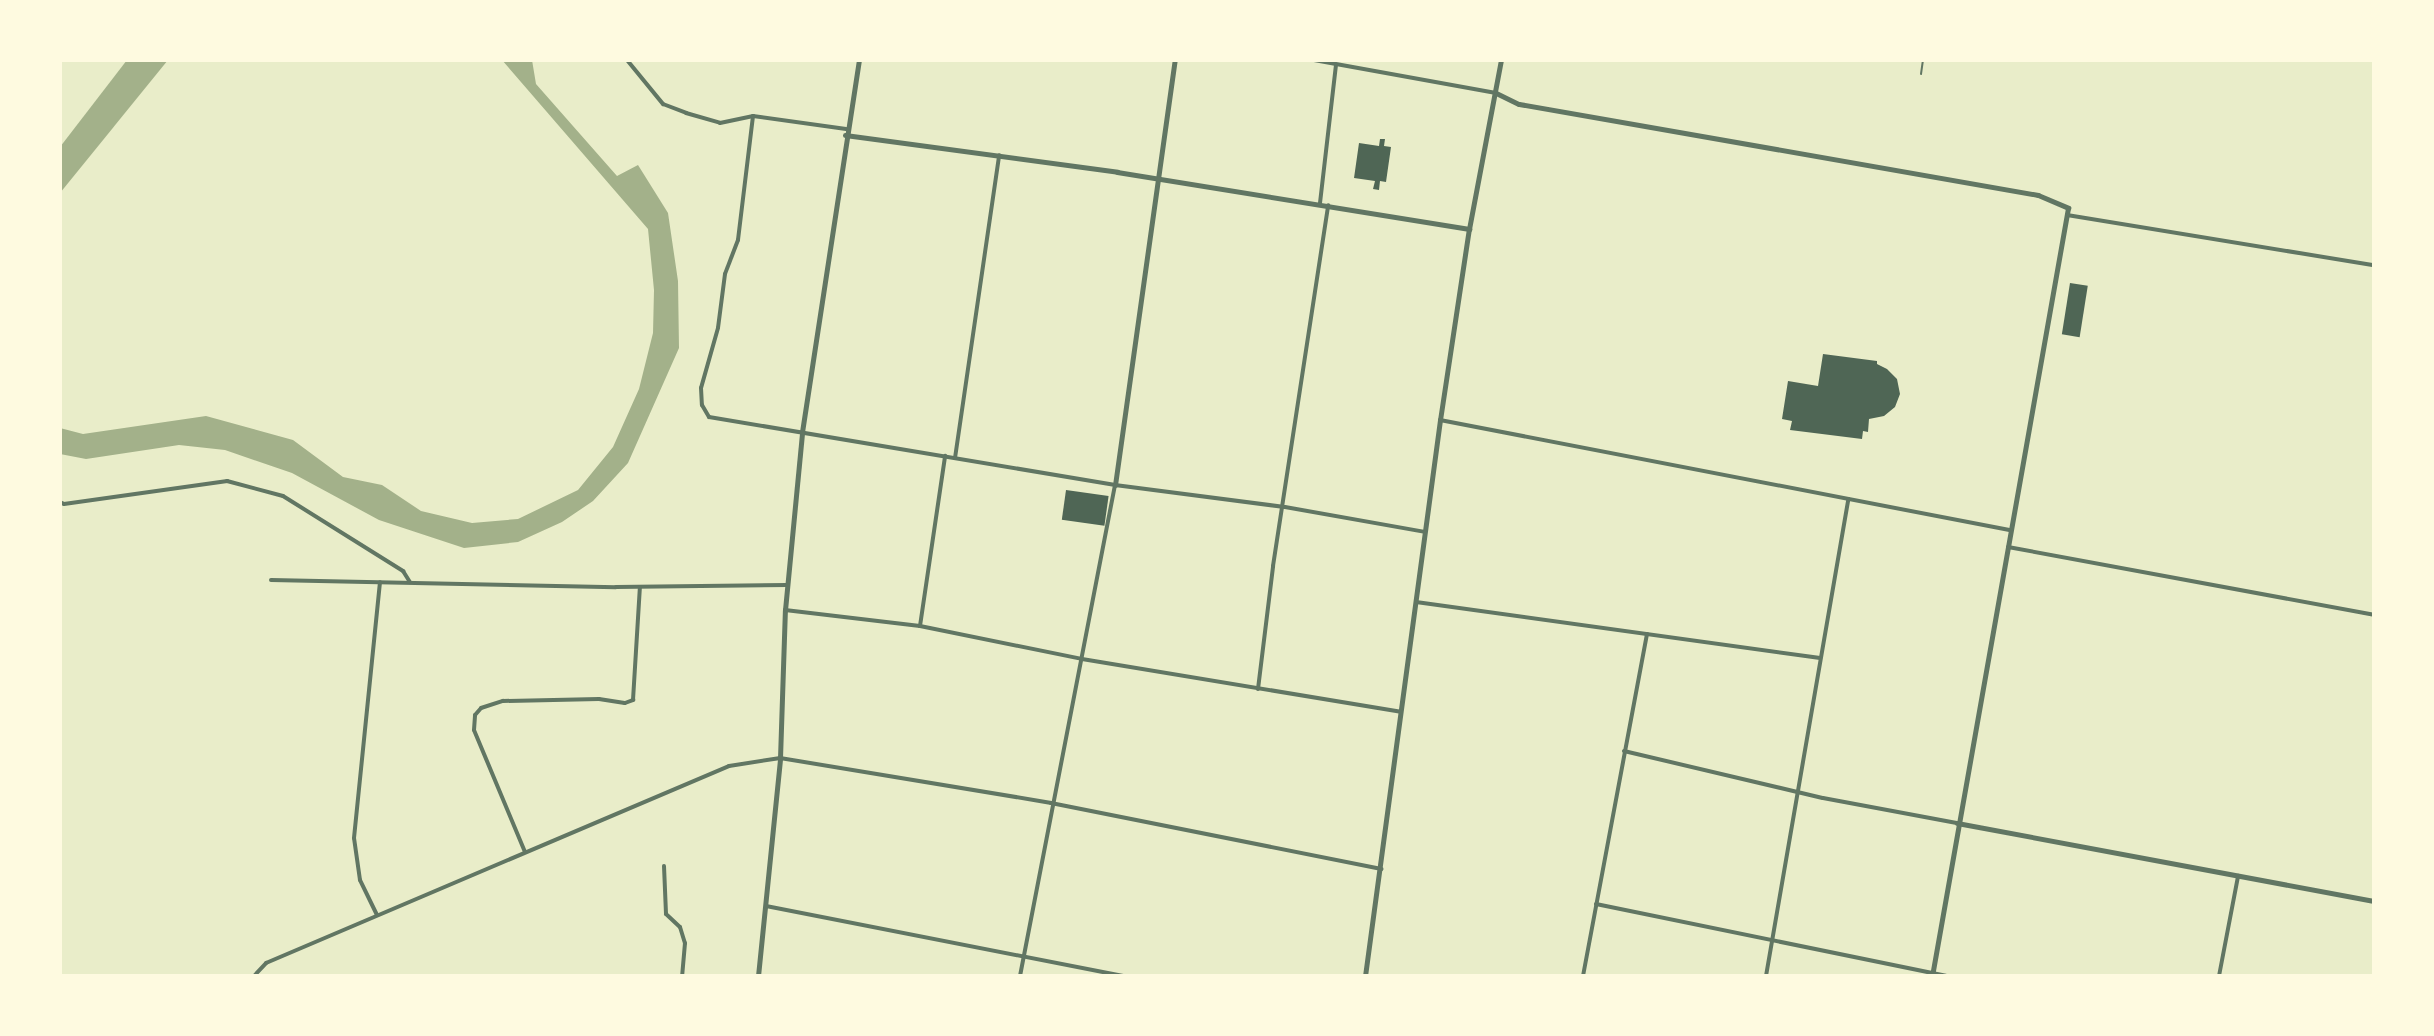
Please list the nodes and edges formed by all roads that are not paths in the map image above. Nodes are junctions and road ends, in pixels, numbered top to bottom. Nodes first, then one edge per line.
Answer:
1 (627, 60) edge
2 (859, 60) edge
3 (1175, 60) edge
4 (1314, 60) edge
5 (1501, 60) edge
6 (1923, 60) edge
7 (1336, 65) junction
8 (1921, 74) dead end
9 (1496, 93) junction
10 (753, 116) junction
11 (846, 132) junction
12 (999, 155) junction
13 (1160, 178) junction
14 (1320, 203) junction
15 (1328, 204) junction
16 (2068, 212) junction
17 (1469, 229) junction
18 (2374, 265) edge
19 (1440, 420) junction
20 (802, 432) junction
21 (945, 456) junction
22 (955, 458) junction
23 (1115, 485) junction
24 (1848, 499) junction
25 (60, 502) edge
26 (1285, 507) junction
27 (2009, 530) junction
28 (1425, 532) junction
29 (2006, 547) junction
30 (271, 580) dead end
31 (380, 582) junction
32 (410, 583) junction
33 (787, 585) junction
34 (640, 587) junction
35 (1416, 602) junction
36 (785, 610) junction
37 (2374, 615) edge
38 (920, 626) junction
39 (1647, 634) junction
40 (1820, 658) junction
41 (1082, 659) junction
42 (1258, 689) junction
43 (1401, 712) junction
44 (1624, 751) junction
45 (780, 758) junction
46 (1798, 791) junction
47 (1051, 803) junction
48 (1957, 823) junction
49 (525, 852) junction
50 (664, 866) dead end
51 (1381, 869) junction
52 (2238, 876) junction
53 (2374, 901) edge
54 (1596, 904) junction
55 (766, 906) junction
56 (377, 915) junction
57 (1773, 940) junction
58 (1024, 956) junction
59 (1932, 975) edge
60 (254, 976) edge
61 (682, 976) edge
62 (758, 976) edge
63 (1020, 976) edge
64 (1123, 976) edge
65 (1365, 976) edge
66 (1583, 976) edge
67 (1766, 976) edge
68 (1946, 976) edge
69 (2219, 976) edge

1 - 10 street
2 - 11 street
3 - 13 street
4 - 7 street
5 - 9 street
6 - 8 lane
7 - 9 street
7 - 14 street
9 - 16 street
9 - 17 street
10 - 11 street
10 - 20 street
11 - 12 street
11 - 20 street
12 - 13 street
12 - 22 street
13 - 14 street
13 - 23 street
14 - 15 street
15 - 17 street
15 - 26 street
16 - 18 street
16 - 27 street
17 - 19 street
19 - 24 street
19 - 28 street
20 - 21 street
20 - 33 street
21 - 22 street
21 - 38 street
22 - 23 street
23 - 26 street
23 - 41 street
24 - 27 street
24 - 40 street
25 - 32 street
26 - 28 street
26 - 42 street
27 - 29 street
28 - 35 street
29 - 37 street
29 - 48 street
30 - 31 street
31 - 32 street
31 - 56 street
32 - 34 street
33 - 34 street
33 - 36 street
34 - 49 street
35 - 39 street
35 - 43 street
36 - 38 street
36 - 45 street
38 - 41 street
39 - 40 street
39 - 44 street
40 - 46 street
41 - 42 street
41 - 47 street
42 - 43 street
43 - 51 street
44 - 46 street
44 - 54 street
45 - 47 street
45 - 49 street
45 - 55 street
46 - 48 street
46 - 57 street
47 - 51 street
47 - 58 street
48 - 52 street
48 - 59 street
49 - 56 street
50 - 61 street
51 - 65 street
52 - 53 street
52 - 69 street
54 - 57 street
54 - 66 street
55 - 58 street
55 - 62 street
56 - 60 street
57 - 59 street
57 - 67 street
58 - 63 street
58 - 64 street
59 - 68 street

